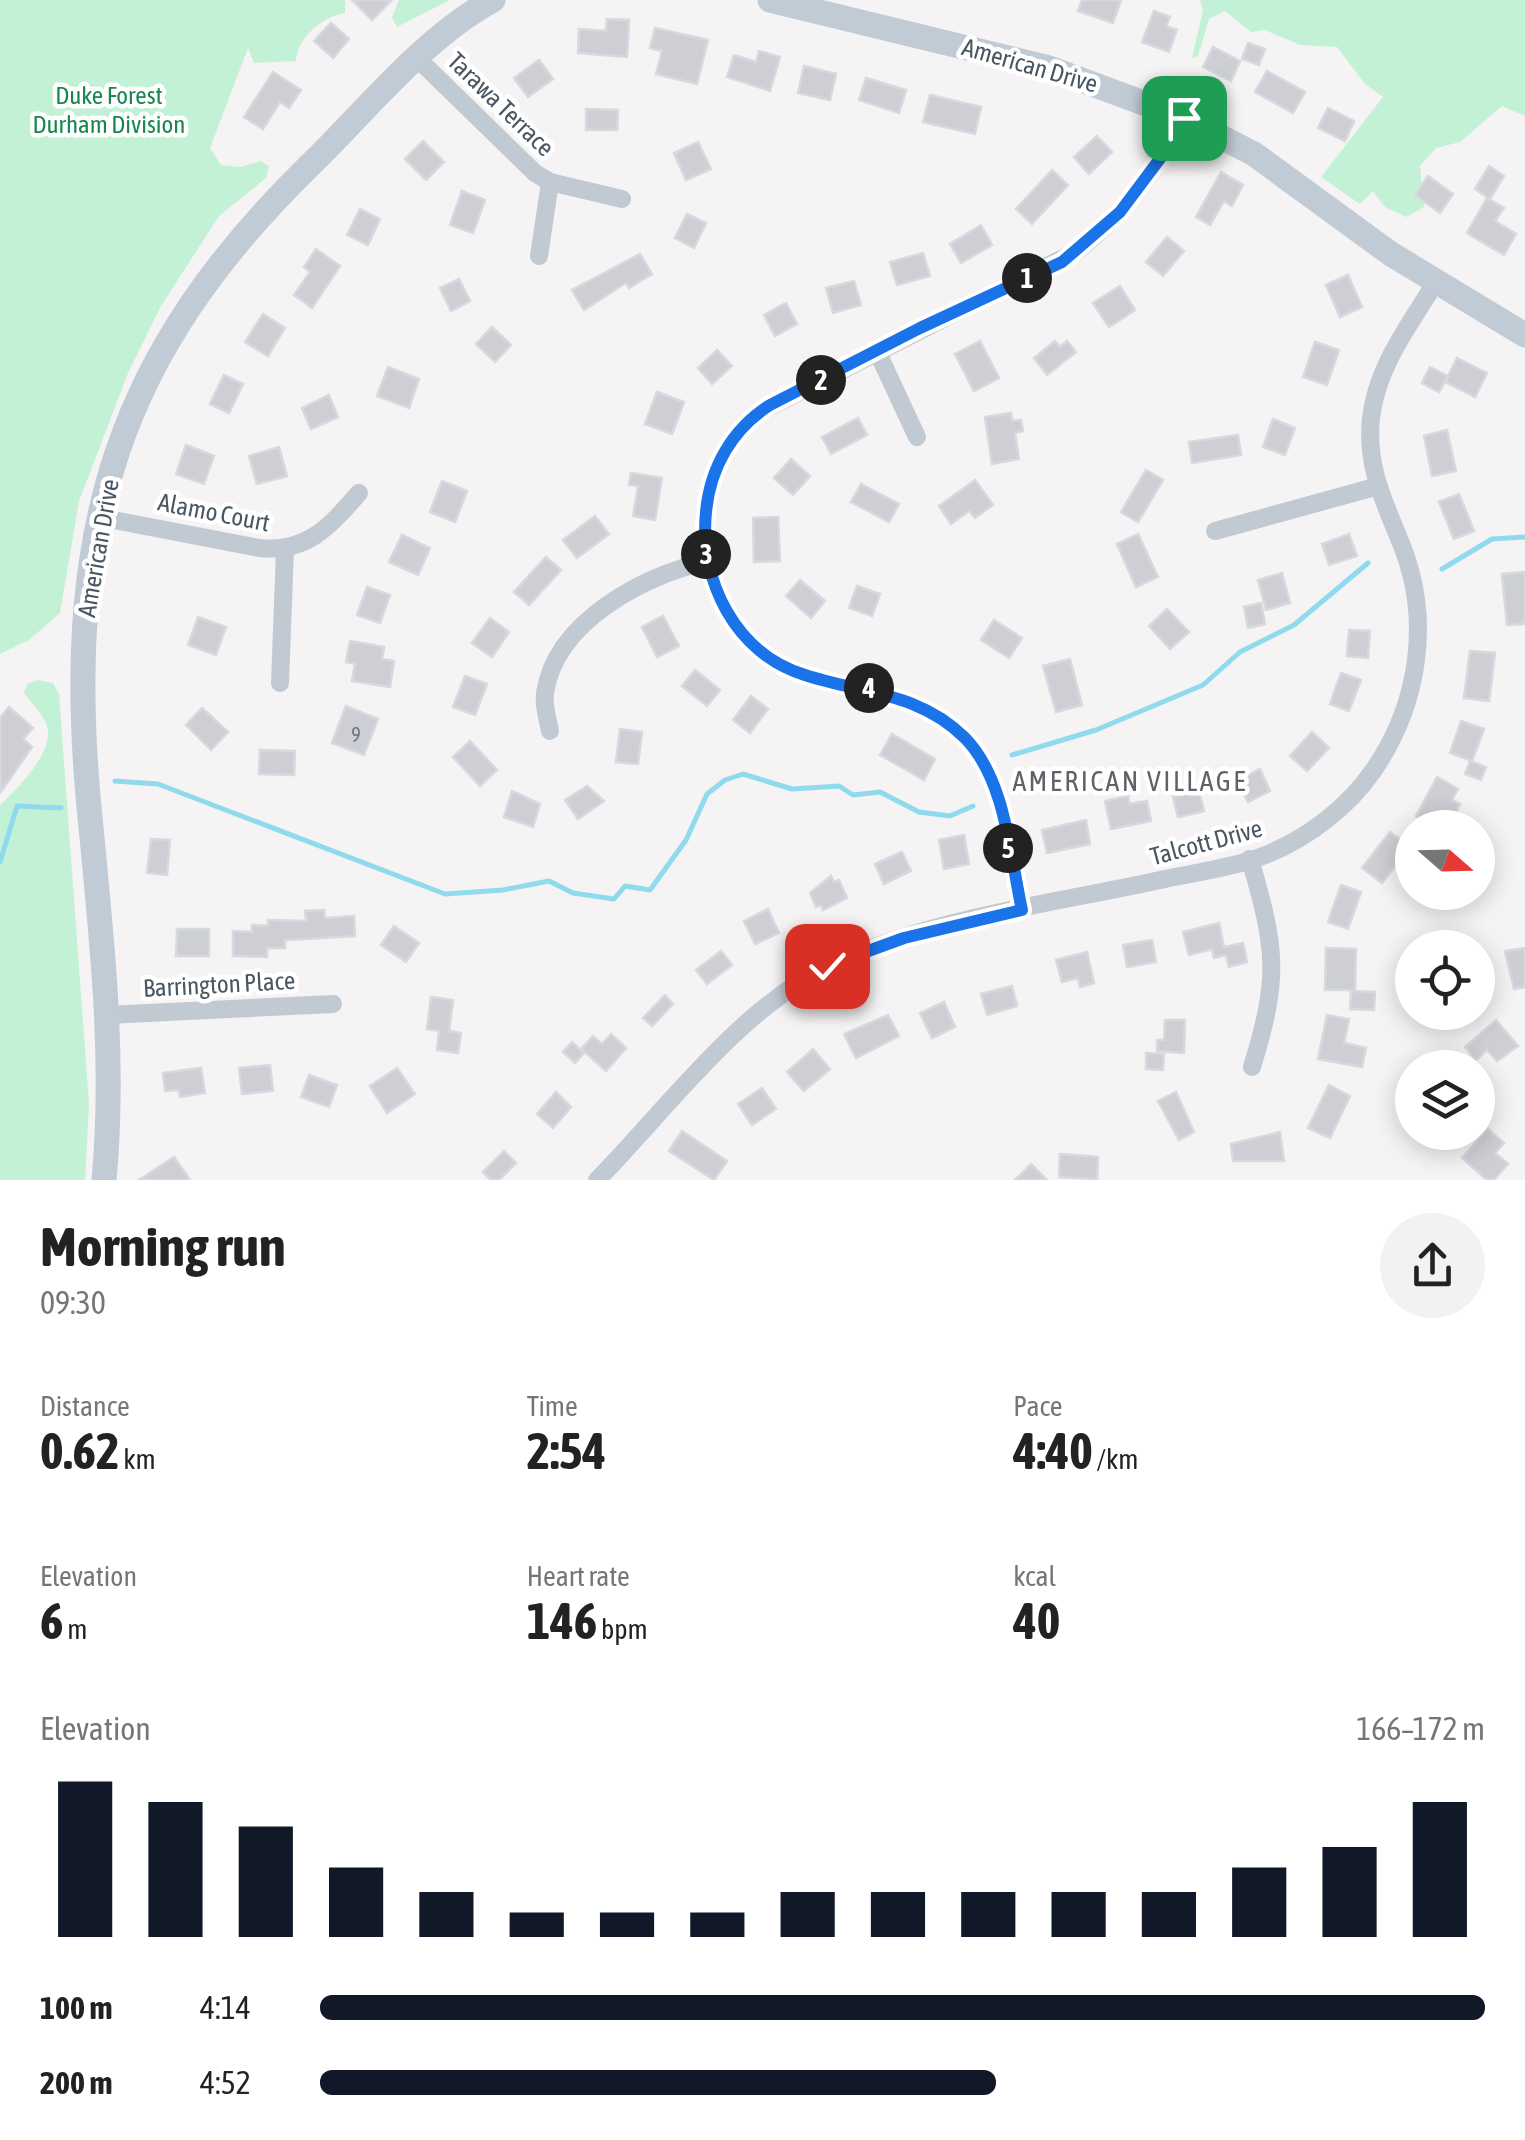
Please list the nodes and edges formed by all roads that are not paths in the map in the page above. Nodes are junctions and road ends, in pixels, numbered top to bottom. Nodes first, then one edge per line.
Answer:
1 (494, 0) edge
2 (770, 0) edge
3 (418, 59) junction
4 (1184, 118) junction
5 (550, 182) junction
6 (622, 199) dead end
7 (539, 256) dead end
8 (1435, 283) junction
9 (1525, 335) edge
10 (878, 351) junction
11 (917, 437) dead end
12 (1376, 487) junction
13 (359, 493) dead end
14 (98, 516) junction
15 (1215, 532) dead end
16 (285, 549) junction
17 (707, 560) junction
18 (280, 683) dead end
19 (550, 732) dead end
20 (1250, 859) junction
21 (1022, 910) junction
22 (333, 1004) dead end
23 (107, 1015) junction
24 (1252, 1066) dead end
25 (104, 1180) edge
26 (598, 1180) edge

1 - 3 street, American Drive
2 - 4 street, American Drive
3 - 5 street, Tarawa Terrace
3 - 14 street, American Drive
4 - 8 street, American Drive
4 - 10 street
5 - 6 street, Tarawa Terrace
5 - 7 street, Tarawa Terrace
8 - 9 street, American Drive
8 - 12 street, Talcott Drive
10 - 11 street
10 - 17 street
12 - 15 street
12 - 20 street, Talcott Drive
13 - 16 street, Alamo Court
14 - 16 street, Alamo Court
14 - 23 street, American Drive
16 - 18 street
17 - 19 street
17 - 21 street
20 - 21 street, Talcott Drive
20 - 24 street
21 - 26 street, Talcott Drive
22 - 23 street, Barrington Place
23 - 25 street, American Drive

